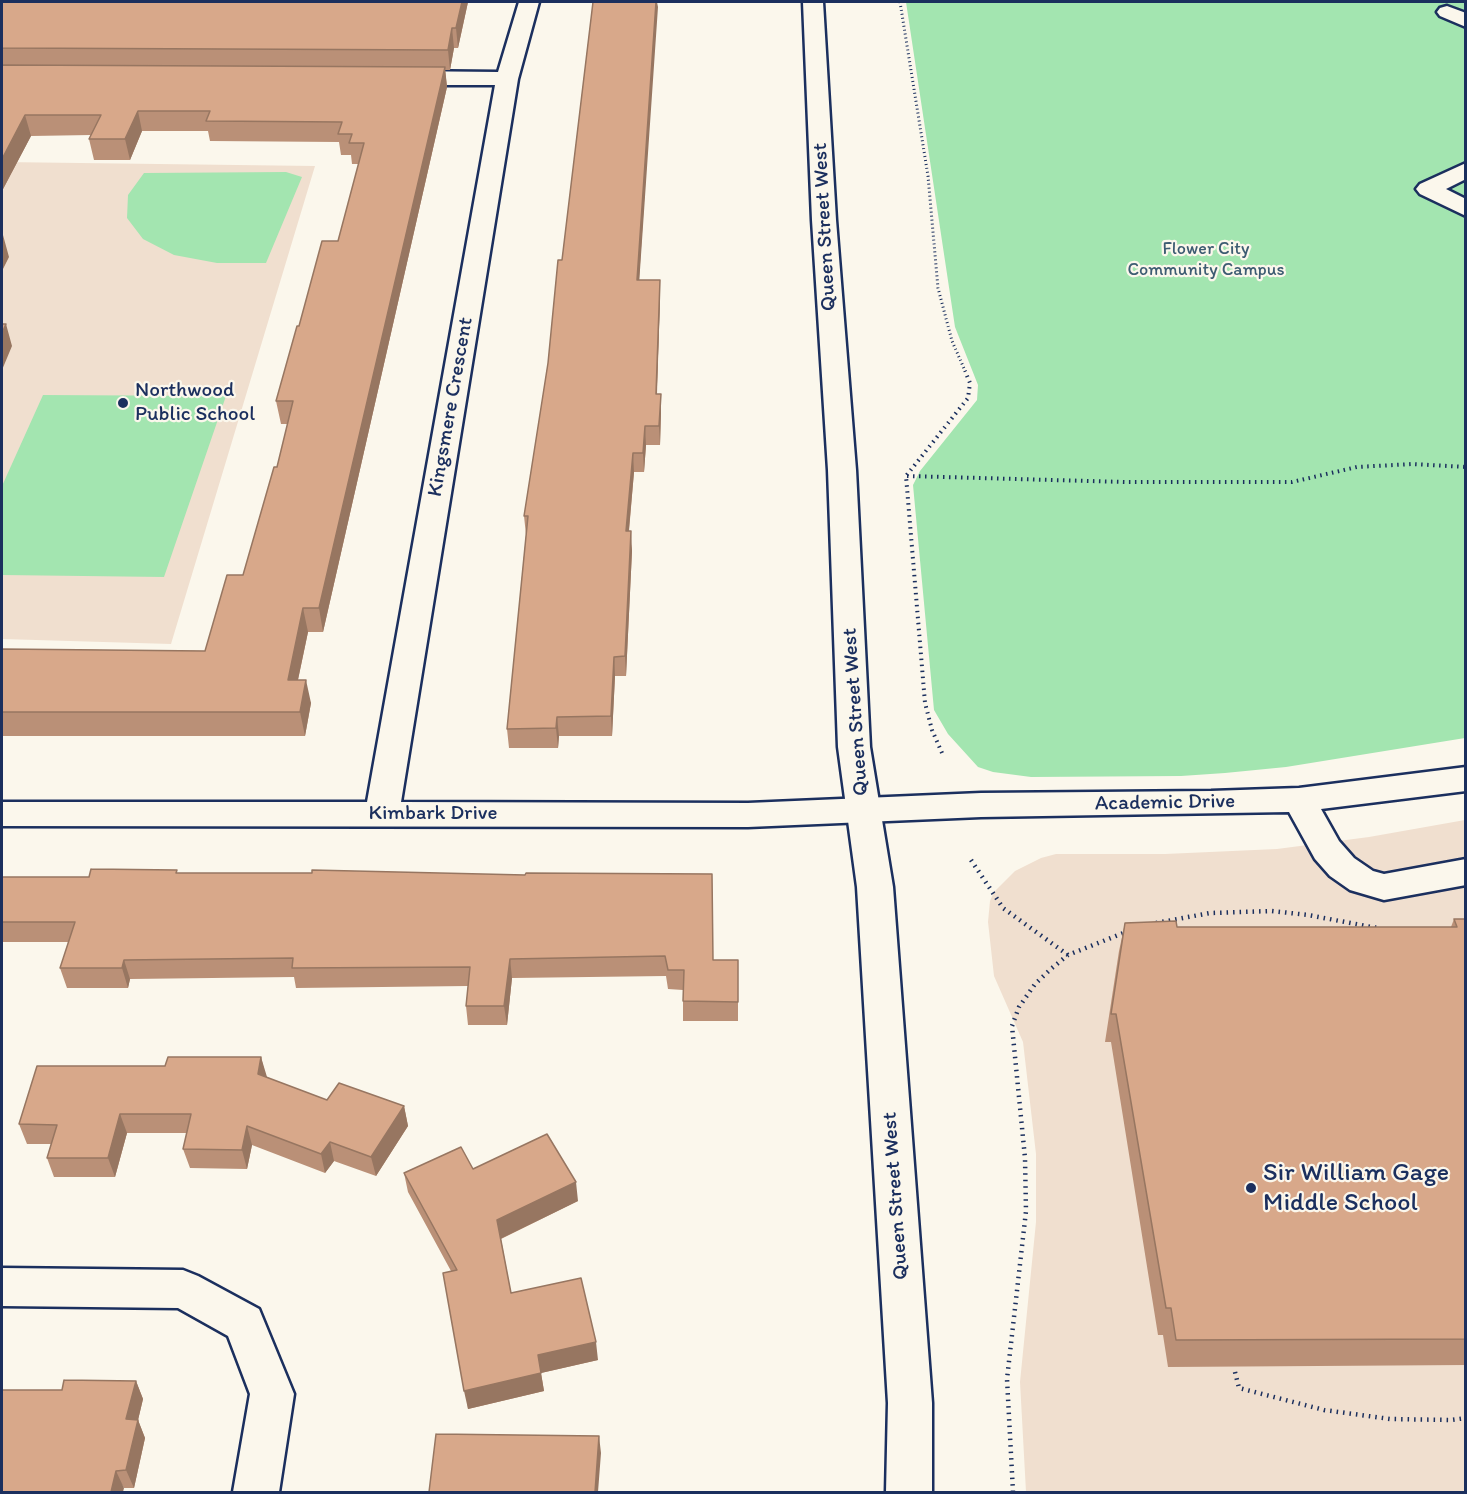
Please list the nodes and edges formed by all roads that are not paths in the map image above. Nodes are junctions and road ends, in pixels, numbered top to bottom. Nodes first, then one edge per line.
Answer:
1 (529, 2) edge
2 (813, 2) edge
3 (1447, 12) dead end
4 (1466, 21) edge
5 (1466, 32) edge
6 (1466, 41) edge
7 (378, 78) edge
8 (507, 79) junction
9 (1466, 170) edge
10 (1466, 209) edge
11 (1466, 779) edge
12 (1299, 800) junction
13 (863, 809) junction
14 (382, 813) junction
15 (2, 814) edge
16 (1466, 872) edge
17 (2, 1287) edge
18 (256, 1492) edge
19 (909, 1492) edge

1 - 8 street, Kingsmere Crescent
2 - 13 street, Queen Street West
3 - 4 street
5 - 6 street
7 - 8 street
8 - 14 street, Kingsmere Crescent
9 - 10 street
11 - 12 street, Academic Drive
12 - 13 street, Academic Drive
12 - 16 street
13 - 14 street, Kimbark Drive
13 - 19 street, Queen Street West
14 - 15 street, Kimbark Drive
17 - 18 street

